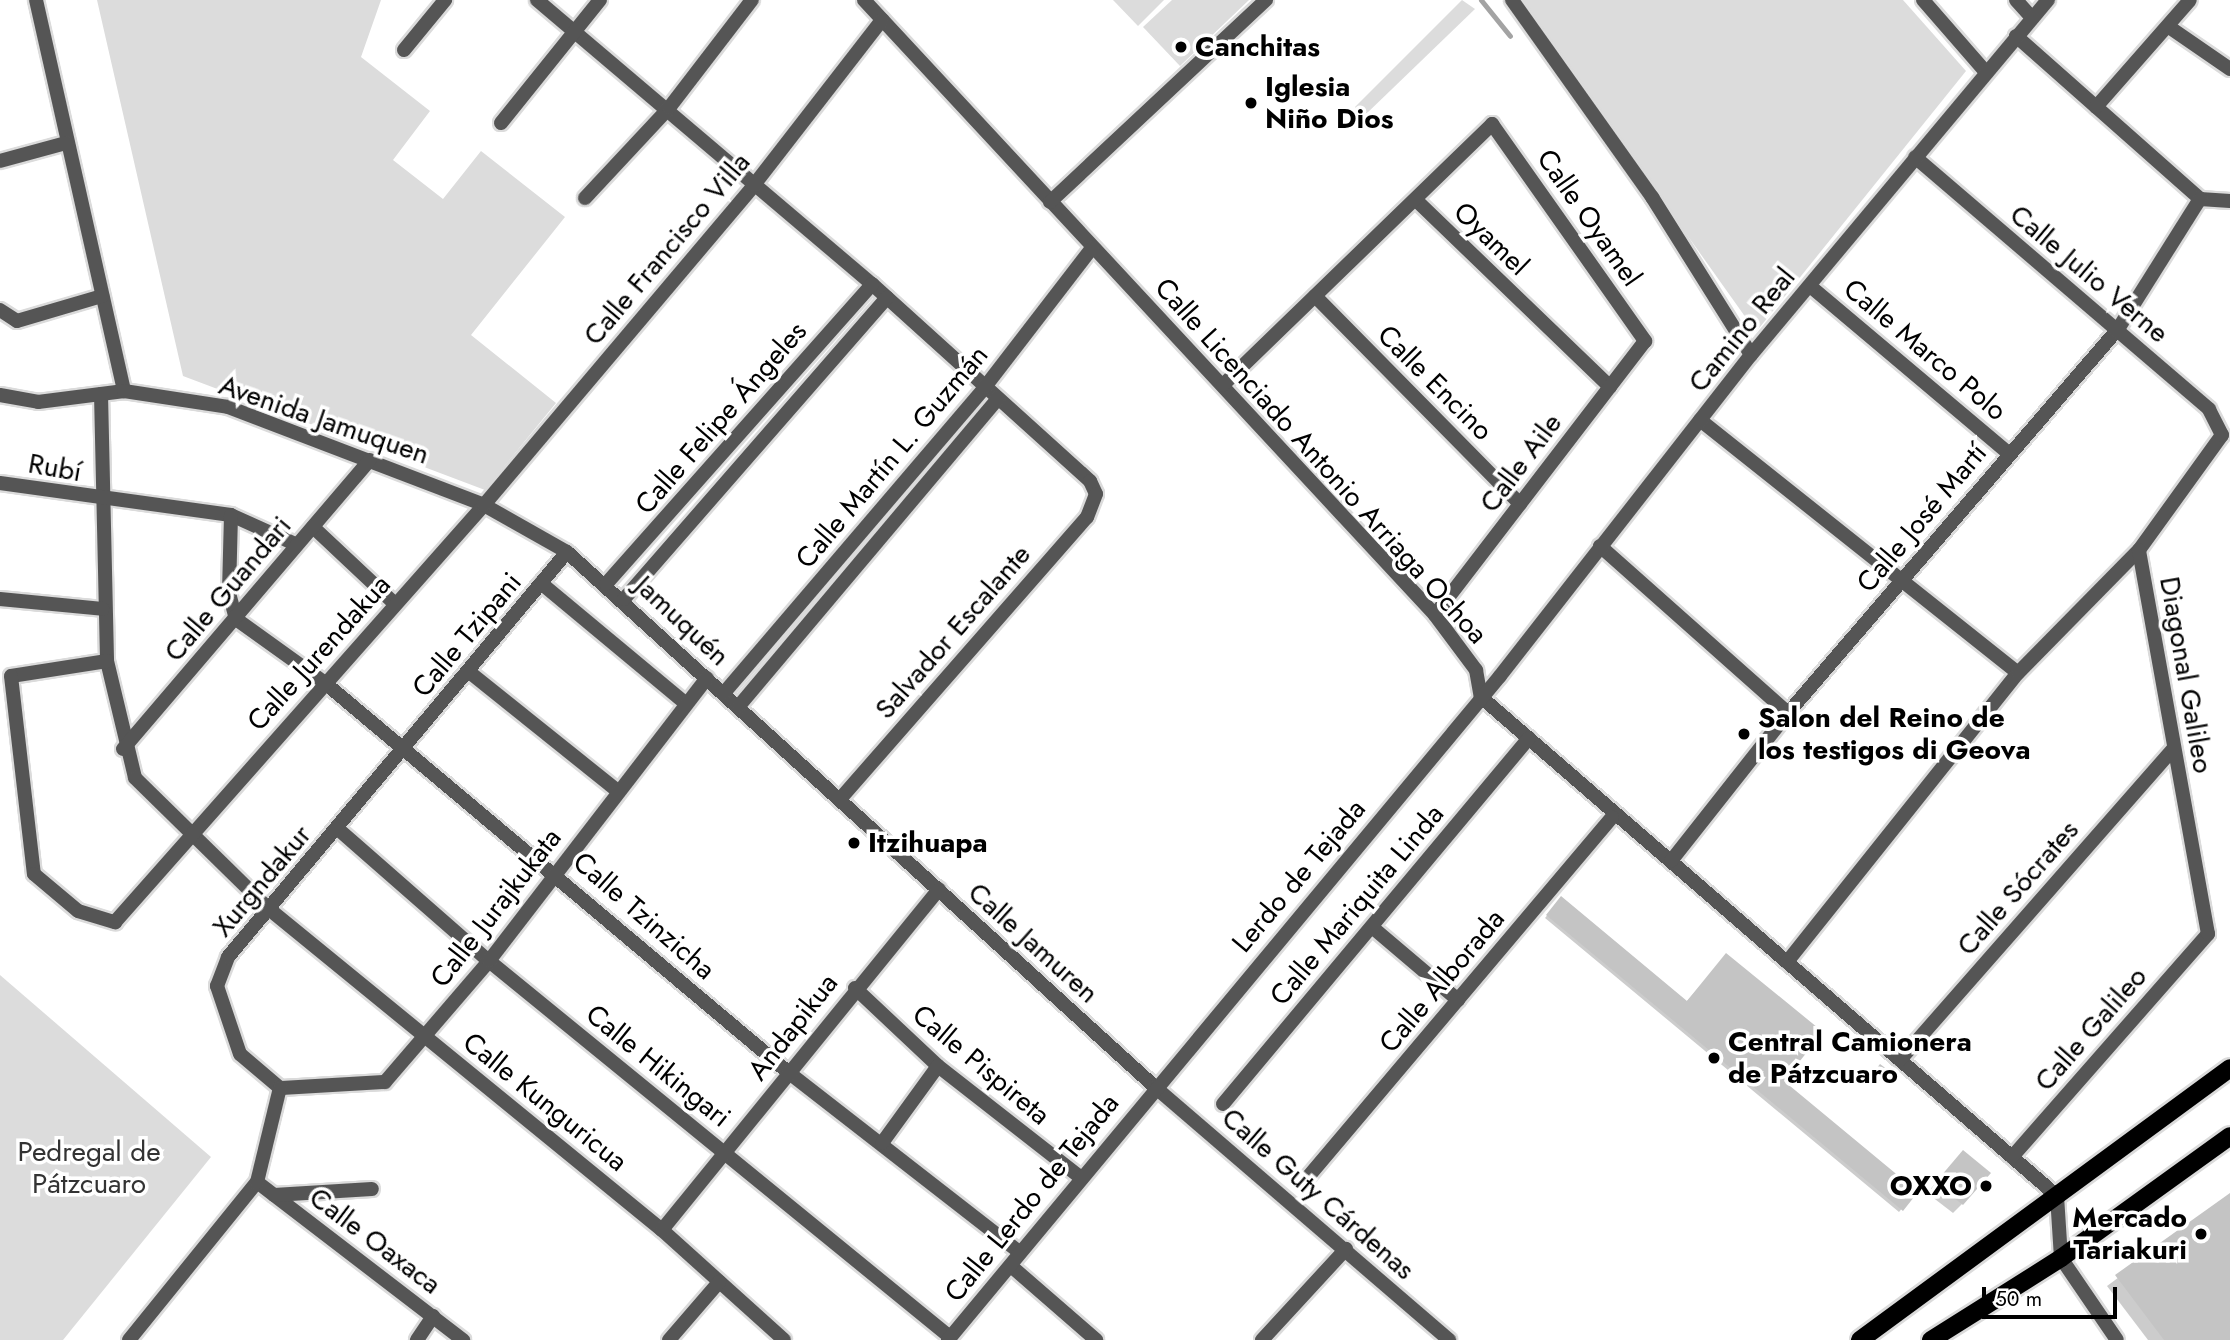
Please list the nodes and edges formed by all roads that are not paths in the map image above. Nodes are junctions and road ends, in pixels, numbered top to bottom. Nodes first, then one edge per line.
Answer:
1 (36, 0) edge
2 (445, 0) edge
3 (537, 0) edge
4 (600, 0) edge
5 (752, 0) edge
6 (864, 0) edge
7 (1266, 0) edge
8 (1512, 0) edge
9 (1923, 0) edge
10 (2015, 0) edge
11 (2048, 0) edge
12 (2190, 0) edge
13 (2032, 18) junction
14 (882, 20) junction
15 (2169, 27) junction
16 (575, 32) junction
17 (2015, 36) junction
18 (404, 50) dead end
19 (2230, 69) edge
20 (1985, 71) junction
21 (2096, 107) junction
22 (669, 108) junction
23 (501, 123) dead end
24 (1492, 124) joint
25 (66, 143) junction
26 (1915, 157) junction
27 (0, 160) edge
28 (754, 185) junction
29 (585, 198) dead end
30 (2200, 199) junction
31 (1417, 201) junction
32 (2230, 201) edge
33 (1051, 202) junction
34 (1092, 248) junction
35 (872, 284) junction
36 (1810, 286) junction
37 (102, 296) junction
38 (1315, 296) junction
39 (887, 298) junction
40 (0, 310) edge
41 (2118, 329) junction
42 (1645, 341) joint
43 (1751, 355) junction
44 (1223, 385) junction
45 (985, 387) junction
46 (1610, 387) junction
47 (124, 391) junction
48 (100, 394) junction
49 (0, 395) edge
50 (998, 398) junction
51 (1700, 420) junction
52 (733, 441) junction
53 (2008, 453) junction
54 (750, 456) junction
55 (370, 460) junction
56 (0, 483) edge
57 (101, 502) junction
58 (1521, 504) junction
59 (484, 505) junction
60 (231, 515) junction
61 (313, 527) junction
62 (855, 539) junction
63 (297, 545) junction
64 (1600, 546) junction
65 (2139, 550) junction
66 (567, 552) junction
67 (868, 553) junction
68 (541, 583) junction
69 (606, 584) junction
70 (1900, 584) junction
71 (0, 599) edge
72 (624, 599) junction
73 (395, 604) junction
74 (103, 609) junction
75 (1436, 615) junction
76 (236, 620) junction
77 (107, 661) junction
78 (468, 671) junction
79 (2018, 673) junction
80 (707, 678) junction
81 (325, 683) junction
82 (724, 693) junction
83 (1481, 697) junction
84 (685, 703) junction
85 (739, 706) junction
86 (1788, 713) junction
87 (1529, 738) junction
88 (404, 748) junction
89 (2174, 748) junction
90 (123, 749) junction
91 (618, 791) junction
92 (840, 799) junction
93 (1612, 817) junction
94 (338, 830) junction
95 (190, 834) junction
96 (1671, 862) junction
97 (556, 873) junction
98 (939, 889) junction
99 (269, 909) junction
100 (1372, 927) junction
101 (2208, 934) joint
102 (489, 961) junction
103 (1787, 962) junction
104 (855, 988) junction
105 (1458, 1000) junction
106 (426, 1037) junction
107 (1900, 1060) junction
108 (939, 1066) junction
109 (2230, 1068) edge
110 (789, 1072) junction
111 (1155, 1087) junction
112 (280, 1088) junction
113 (1223, 1104) dead end
114 (2230, 1136) edge
115 (882, 1143) junction
116 (727, 1153) junction
117 (2012, 1157) junction
118 (1079, 1176) junction
119 (1308, 1177) dead end
120 (257, 1182) junction
121 (372, 1189) dead end
122 (274, 1195) junction
123 (2057, 1196) junction
124 (662, 1230) junction
125 (1346, 1249) junction
126 (1019, 1252) junction
127 (2061, 1258) junction
128 (1011, 1266) junction
129 (719, 1282) junction
130 (433, 1316) junction
131 (949, 1338) edge
132 (129, 1340) edge
133 (417, 1340) edge
134 (463, 1340) edge
135 (669, 1340) edge
136 (784, 1340) edge
137 (1096, 1340) edge
138 (1262, 1340) edge
139 (1449, 1340) edge
140 (1860, 1340) edge
141 (1931, 1340) edge
142 (2117, 1340) edge

1 - 25 street
2 - 18 street
3 - 16 street
4 - 16 street
5 - 22 street
6 - 14 street, Calle Licenciado Antonio Arriaga Ochoa
7 - 33 street
8 - 43 street
9 - 20 street
10 - 13 street
11 - 13 street, Camino Real
12 - 15 street
13 - 17 street, Camino Real
14 - 28 street, Calle Francisco Villa
14 - 33 street, Calle Licenciado Antonio Arriaga Ochoa
15 - 19 street
15 - 21 street
16 - 22 street
16 - 23 street
17 - 20 street, Camino Real
17 - 21 street
20 - 26 street, Camino Real
21 - 30 street
22 - 28 street
22 - 29 street
24 - 31 street, Oyamel
24 - 42 street, Calle Oyamel
25 - 27 street
25 - 37 street
26 - 36 street, Camino Real
26 - 41 street, Calle Julio Verne
28 - 35 street
28 - 59 street, Calle Francisco Villa
30 - 32 street
30 - 41 street, Calle José Martí
31 - 38 street
31 - 46 street, Oyamel
33 - 34 street, Calle Licenciado Antonio Arriaga Ochoa
34 - 44 street, Calle Licenciado Antonio Arriaga Ochoa
34 - 45 street, Calle Martín L. Guzmán
35 - 39 street
35 - 52 street, Calle Felipe Ángeles
36 - 43 street, Camino Real
36 - 53 street, Calle Marco Polo
37 - 40 street
37 - 47 street
38 - 44 street
38 - 58 street, Calle Encino
39 - 45 street
39 - 54 street, Calle Felipe Ángeles
41 - 53 street, Calle José Martí
41 - 65 street, Calle Julio Verne
42 - 46 street, Calle Aile
43 - 51 street, Camino Real
44 - 75 street, Calle Licenciado Antonio Arriaga Ochoa
45 - 50 street
45 - 62 street, Calle Martín L. Guzmán
46 - 58 street, Calle Aile
47 - 48 street, Avenida Jamuquen
47 - 55 street, Avenida Jamuquen
48 - 49 street, Avenida Jamuquen
48 - 57 street, Calle Kunguricua
50 - 67 street, Calle Martín L. Guzmán
50 - 92 street, Salvador Escalante
51 - 64 street, Camino Real
51 - 70 street
52 - 54 street
52 - 69 street, Calle Felipe Ángeles
53 - 70 street, Calle José Martí
54 - 72 street, Calle Felipe Ángeles
55 - 59 street, Avenida Jamuquen
55 - 61 street, Calle Guandari
56 - 57 street, Rubí
57 - 60 street, Rubí
57 - 74 street, Calle Kunguricua
58 - 75 street, Calle Aile
59 - 66 street, Avenida Jamuquen
59 - 73 street, Calle Jurendakua
60 - 63 street, Rubí
60 - 76 street
61 - 63 street, Calle Guandari
61 - 73 street
62 - 67 street
62 - 82 street, Calle Martín L. Guzmán
63 - 76 street, Calle Guandari
64 - 83 street, Camino Real
64 - 86 street
65 - 79 street
65 - 89 street, Diagonal Galileo
66 - 68 street, Calle Tzipani
66 - 69 street, Avenida Jamuquen
67 - 85 street, Calle Martín L. Guzmán
68 - 78 street, Calle Tzipani
68 - 84 street
69 - 72 street, Jamuquén
70 - 79 street
70 - 86 street, Calle José Martí
71 - 74 street
72 - 80 street, Jamuquén
73 - 81 street, Calle Jurendakua
74 - 77 street, Calle Kunguricua
75 - 83 street, Calle Licenciado Antonio Arriaga Ochoa
76 - 81 street, Calle Tzinzicha
76 - 90 street, Calle Guandari
77 - 90 street, Calle Kunguricua
77 - 95 street, Calle Jurendakua
78 - 88 street, Calle Tzipani
78 - 91 street
79 - 103 street
80 - 82 street, Jamuquén
80 - 84 street, Calle Jurajkukata
81 - 88 street, Calle Tzinzicha
81 - 95 street, Calle Jurendakua
82 - 85 street, Calle Jamuren
83 - 87 street
83 - 111 street, Lerdo de Tejada
84 - 91 street, Calle Jurajkukata
85 - 92 street, Calle Jamuren
86 - 96 street, Calle José Martí
87 - 93 street
87 - 100 street, Calle Mariquita Linda
88 - 94 street, Xurgndakur
88 - 97 street, Calle Tzinzicha
89 - 101 street, Diagonal Galileo
89 - 107 street, Calle Sócrates
90 - 95 street, Calle Kunguricua
91 - 97 street, Calle Jurajkukata
92 - 98 street, Calle Jamuren
93 - 96 street
93 - 105 street, Calle Alborada
94 - 99 street, Xurgndakur
94 - 102 street, Calle Hikingari
95 - 99 street, Calle Kunguricua
96 - 103 street
97 - 102 street, Calle Jurajkukata
97 - 110 street, Calle Tzinzicha
98 - 104 street, Andapikua
98 - 111 street, Calle Jamuren
99 - 106 street, Calle Kunguricua
99 - 112 street, Xurgndakur
100 - 105 street
100 - 113 street, Calle Mariquita Linda
101 - 117 street, Calle Galileo
102 - 106 street, Calle Jurajkukata
102 - 116 street, Calle Hikingari
103 - 107 street
104 - 108 street, Calle Pispireta
104 - 110 street, Andapikua
105 - 119 street, Calle Alborada
106 - 112 street, Calle Jurajkukata
106 - 124 street, Calle Kunguricua
107 - 117 street
108 - 115 street
108 - 118 street, Calle Pispireta
109 - 123 main road
110 - 115 street, Calle Tzinzicha
110 - 116 street, Andapikua
111 - 118 street, Calle Lerdo de Tejada
111 - 125 street, Calle Guty Cárdenas
112 - 120 street
114 - 127 main road
115 - 126 street, Calle Tzinzicha
116 - 124 street, Andapikua
116 - 131 street, Calle Hikingari
117 - 123 street
118 - 126 street, Calle Lerdo de Tejada
120 - 122 street, Calle Oaxaca
120 - 132 street
121 - 122 street
122 - 130 street, Calle Oaxaca
123 - 127 street
123 - 140 main road
124 - 129 street, Calle Kunguricua
125 - 138 street
125 - 139 street, Calle Guty Cárdenas
126 - 128 street, Calle Lerdo de Tejada
127 - 141 main road
127 - 142 street
128 - 131 street, Calle Lerdo de Tejada
128 - 137 street
129 - 135 street
129 - 136 street, Calle Kunguricua
130 - 133 street
130 - 134 street, Calle Oaxaca

